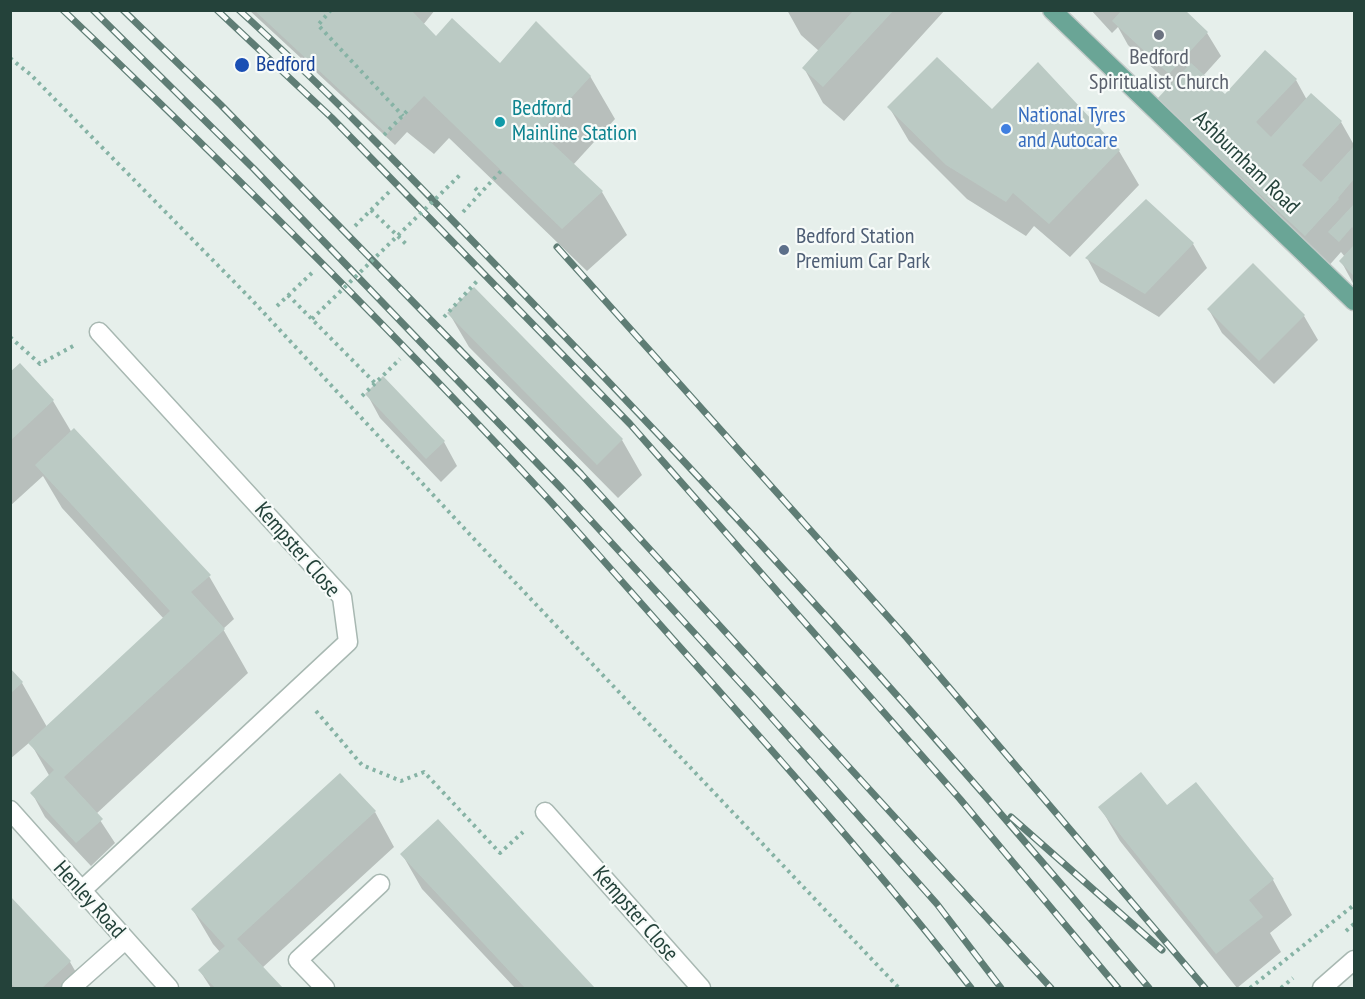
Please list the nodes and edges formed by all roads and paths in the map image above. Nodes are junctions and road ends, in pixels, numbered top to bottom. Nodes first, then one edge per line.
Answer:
1 (332, 10) edge
2 (1052, 10) edge
3 (10, 58) edge
4 (407, 111) dead end
5 (403, 116) junction
6 (384, 135) dead end
7 (501, 171) dead end
8 (461, 174) dead end
9 (475, 188) dead end
10 (390, 191) dead end
11 (480, 193) junction
12 (371, 210) junction
13 (463, 212) dead end
14 (355, 226) dead end
15 (397, 236) junction
16 (406, 244) dead end
17 (314, 272) dead end
18 (479, 279) dead end
19 (288, 295) junction
20 (1354, 301) edge
21 (277, 306) dead end
22 (444, 317) dead end
23 (312, 319) junction
24 (99, 332) joint
25 (10, 337) edge
26 (400, 359) dead end
27 (375, 383) junction
28 (362, 396) dead end
29 (298, 690) junction
30 (10, 810) edge
31 (545, 812) joint
32 (380, 884) dead end
33 (81, 891) junction
34 (1354, 905) edge
35 (125, 940) junction
36 (1354, 960) edge
37 (71, 988) edge
38 (169, 988) edge
39 (325, 988) edge
40 (701, 988) edge
41 (899, 988) edge
42 (1250, 988) edge
43 (1322, 988) edge

1 - 5 path
2 - 20 main road, Ashburnham Road
3 - 41 path
4 - 5 path
5 - 6 path
7 - 11 path
8 - 15 path, bridge
9 - 11 path
10 - 12 path
11 - 13 path
12 - 14 path
12 - 15 path
15 - 16 path
15 - 23 path, bridge
17 - 19 path
18 - 22 path
19 - 21 path
19 - 23 path
23 - 27 path
24 - 25 path
24 - 29 street, Kempster Close
26 - 27 path
27 - 28 path
29 - 31 path
29 - 33 street, Kempster Close
30 - 33 street, Henley Road
31 - 40 street, Kempster Close
32 - 39 street
33 - 35 street, Henley Road
34 - 42 path
35 - 37 street
35 - 38 street, Henley Road
36 - 43 street

